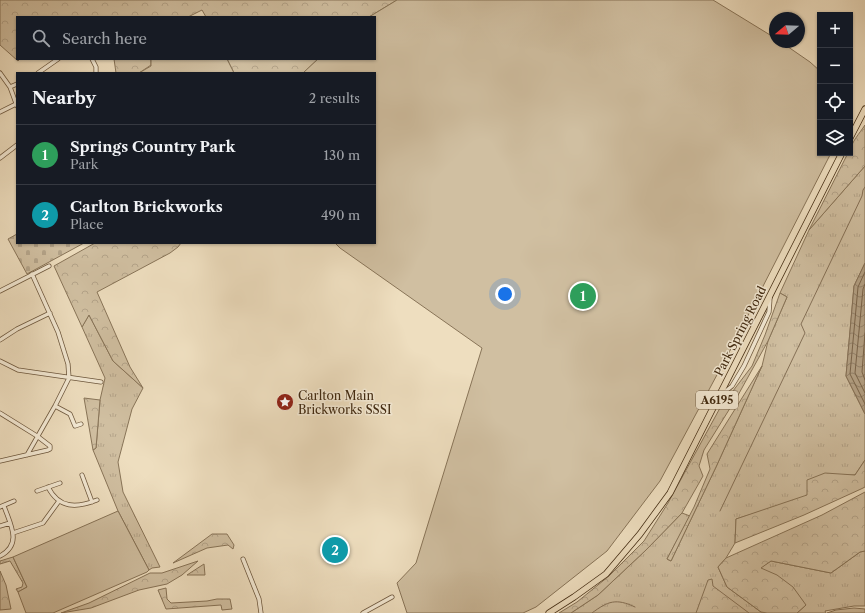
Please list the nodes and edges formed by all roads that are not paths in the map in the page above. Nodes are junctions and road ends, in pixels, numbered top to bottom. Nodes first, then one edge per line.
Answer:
1 (57, 60) edge
2 (92, 60) edge
3 (39, 72) edge
4 (96, 72) edge
5 (0, 73) edge
6 (16, 84) edge
7 (10, 87) junction
8 (16, 105) edge
9 (865, 108) edge
10 (0, 112) edge
11 (853, 132) edge
12 (16, 146) edge
13 (840, 156) edge
14 (0, 158) edge
15 (49, 266) dead end
16 (32, 274) junction
17 (0, 291) edge
18 (770, 297) junction
19 (50, 314) junction
20 (0, 340) edge
21 (0, 361) edge
22 (69, 378) junction
23 (101, 382) dead end
24 (719, 397) junction
25 (55, 406) junction
26 (0, 413) edge
27 (81, 424) dead end
28 (37, 436) junction
29 (27, 455) junction
30 (0, 461) edge
31 (82, 475) dead end
32 (60, 483) dead end
33 (48, 487) junction
34 (37, 491) dead end
35 (97, 500) dead end
36 (14, 501) dead end
37 (59, 501) junction
38 (92, 502) junction
39 (2, 506) edge
40 (10, 523) junction
41 (0, 526) edge
42 (13, 533) junction
43 (0, 556) edge
44 (243, 560) dead end
45 (392, 597) dead end
46 (261, 613) edge
47 (363, 613) edge
48 (549, 613) edge

1 - 3 street
2 - 4 street
5 - 7 street
6 - 7 street
7 - 8 street
8 - 10 street
9 - 11 main road
12 - 14 street
13 - 18 main road, Park Spring Road / A6195
15 - 16 street
16 - 17 street
16 - 19 street
18 - 24 main road, Park Spring Road / A6195
18 - 24 street
19 - 20 street
19 - 22 street
21 - 22 street
22 - 23 street
22 - 25 street
24 - 48 main road, Park Spring Road / A6195
25 - 27 street
25 - 28 street
26 - 28 street
28 - 29 street
28 - 29 street
29 - 30 street
31 - 38 street
32 - 33 street
33 - 34 street
33 - 37 street
35 - 38 street
36 - 39 street
37 - 38 street
37 - 42 street
39 - 40 street
40 - 41 street
40 - 42 street
42 - 43 street
44 - 46 street
45 - 47 street

